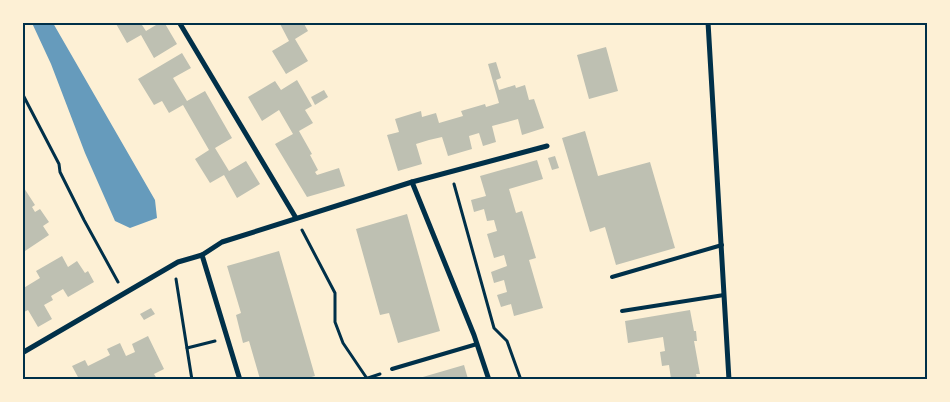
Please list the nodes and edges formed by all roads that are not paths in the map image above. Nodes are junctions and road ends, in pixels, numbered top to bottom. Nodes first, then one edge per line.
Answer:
1 (179, 22) edge
2 (708, 22) edge
3 (547, 146) dead end
4 (412, 182) junction
5 (296, 218) junction
6 (722, 245) junction
7 (202, 255) junction
8 (612, 277) dead end
9 (724, 296) junction
10 (622, 311) dead end
11 (477, 344) junction
12 (22, 353) edge
13 (392, 369) road end
14 (240, 380) edge
15 (489, 380) edge
16 (729, 380) edge

1 - 5 street
2 - 6 street
3 - 4 street
4 - 5 street
4 - 11 street
5 - 7 street
6 - 8 lane
6 - 9 street
7 - 12 street
7 - 14 street
9 - 10 lane
9 - 16 street
11 - 13 lane
11 - 15 street

